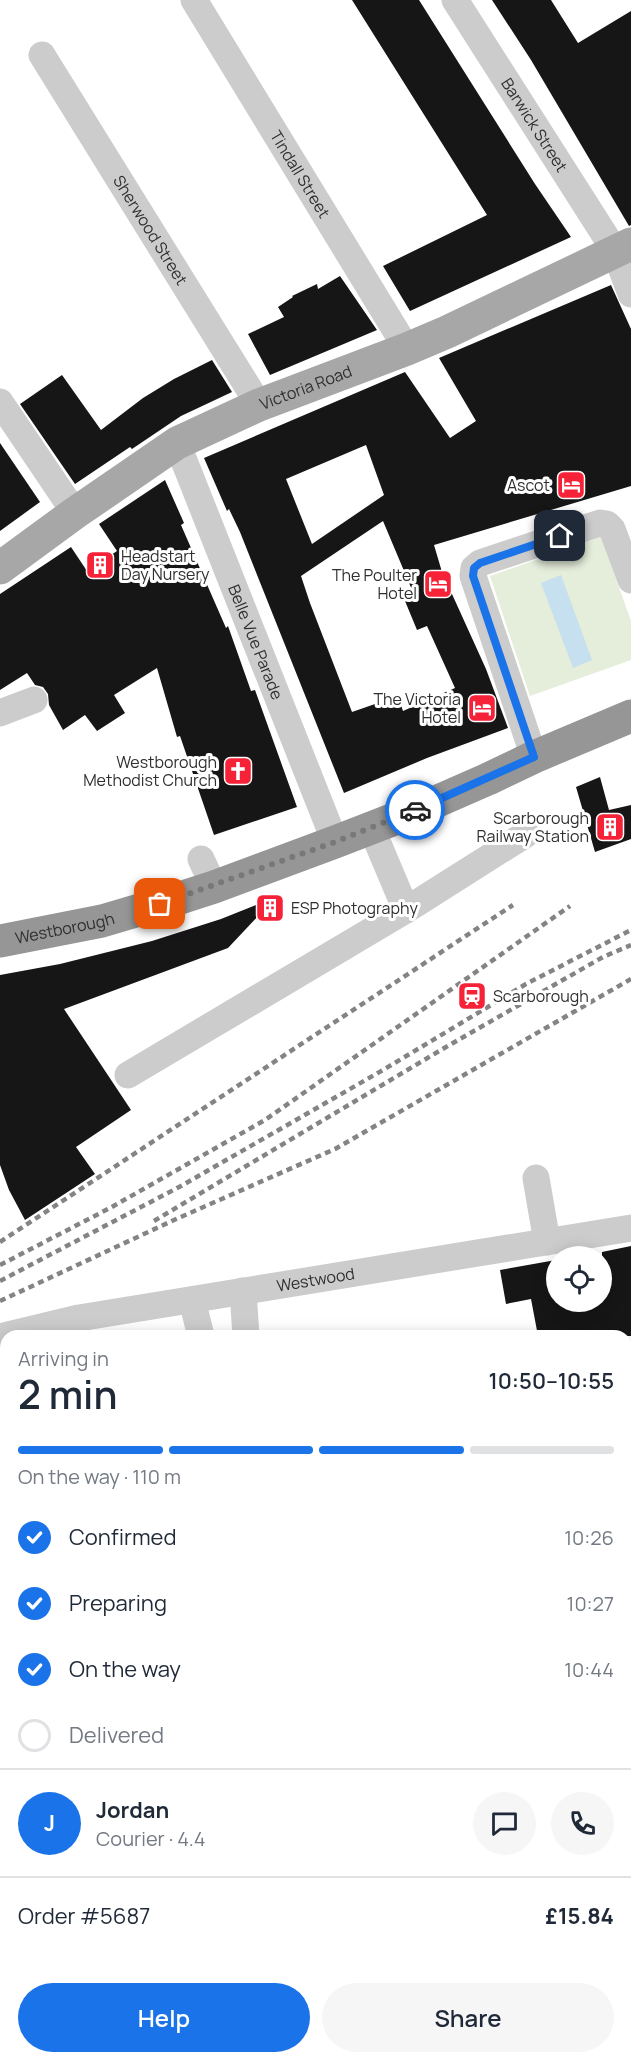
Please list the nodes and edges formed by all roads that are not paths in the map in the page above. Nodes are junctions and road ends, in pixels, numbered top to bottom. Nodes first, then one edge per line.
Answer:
1 (194, 0) edge
2 (455, 0) edge
3 (42, 55) dead end
4 (623, 248) edge
5 (631, 294) edge
6 (407, 349) junction
7 (0, 402) edge
8 (259, 405) junction
9 (177, 443) junction
10 (75, 513) junction
11 (0, 568) edge
12 (631, 580) edge
13 (34, 700) dead end
14 (0, 713) edge
15 (631, 716) edge
16 (534, 757) junction
17 (371, 827) junction
18 (526, 834) dead end
19 (335, 842) junction
20 (406, 910) junction
21 (0, 940) edge
22 (128, 1075) dead end
23 (536, 1178) dead end
24 (631, 1228) edge
25 (547, 1242) junction
26 (243, 1291) junction
27 (192, 1300) junction
28 (35, 1330) edge
29 (200, 1330) edge
30 (246, 1330) edge

1 - 6 street, Tindall Street
2 - 4 street, Barwick Street
3 - 8 street, Sherwood Street
4 - 5 street, Barwick Street
4 - 6 main road, Victoria Road
6 - 8 main road, Victoria Road
7 - 10 street
8 - 9 main road, Victoria Road
9 - 10 main road, Victoria Road
9 - 19 street, Belle Vue Parade
10 - 11 main road, Victoria Road
12 - 16 street
13 - 14 street
15 - 16 highway, Westborough
16 - 17 highway, Westborough
17 - 19 highway, Westborough
17 - 20 street
18 - 20 street
19 - 21 highway, Westborough
20 - 22 street
23 - 25 street
24 - 25 street, Westwood
25 - 26 street, Westwood
26 - 27 street, Westwood
26 - 30 street
27 - 28 street, Westwood
27 - 29 street

